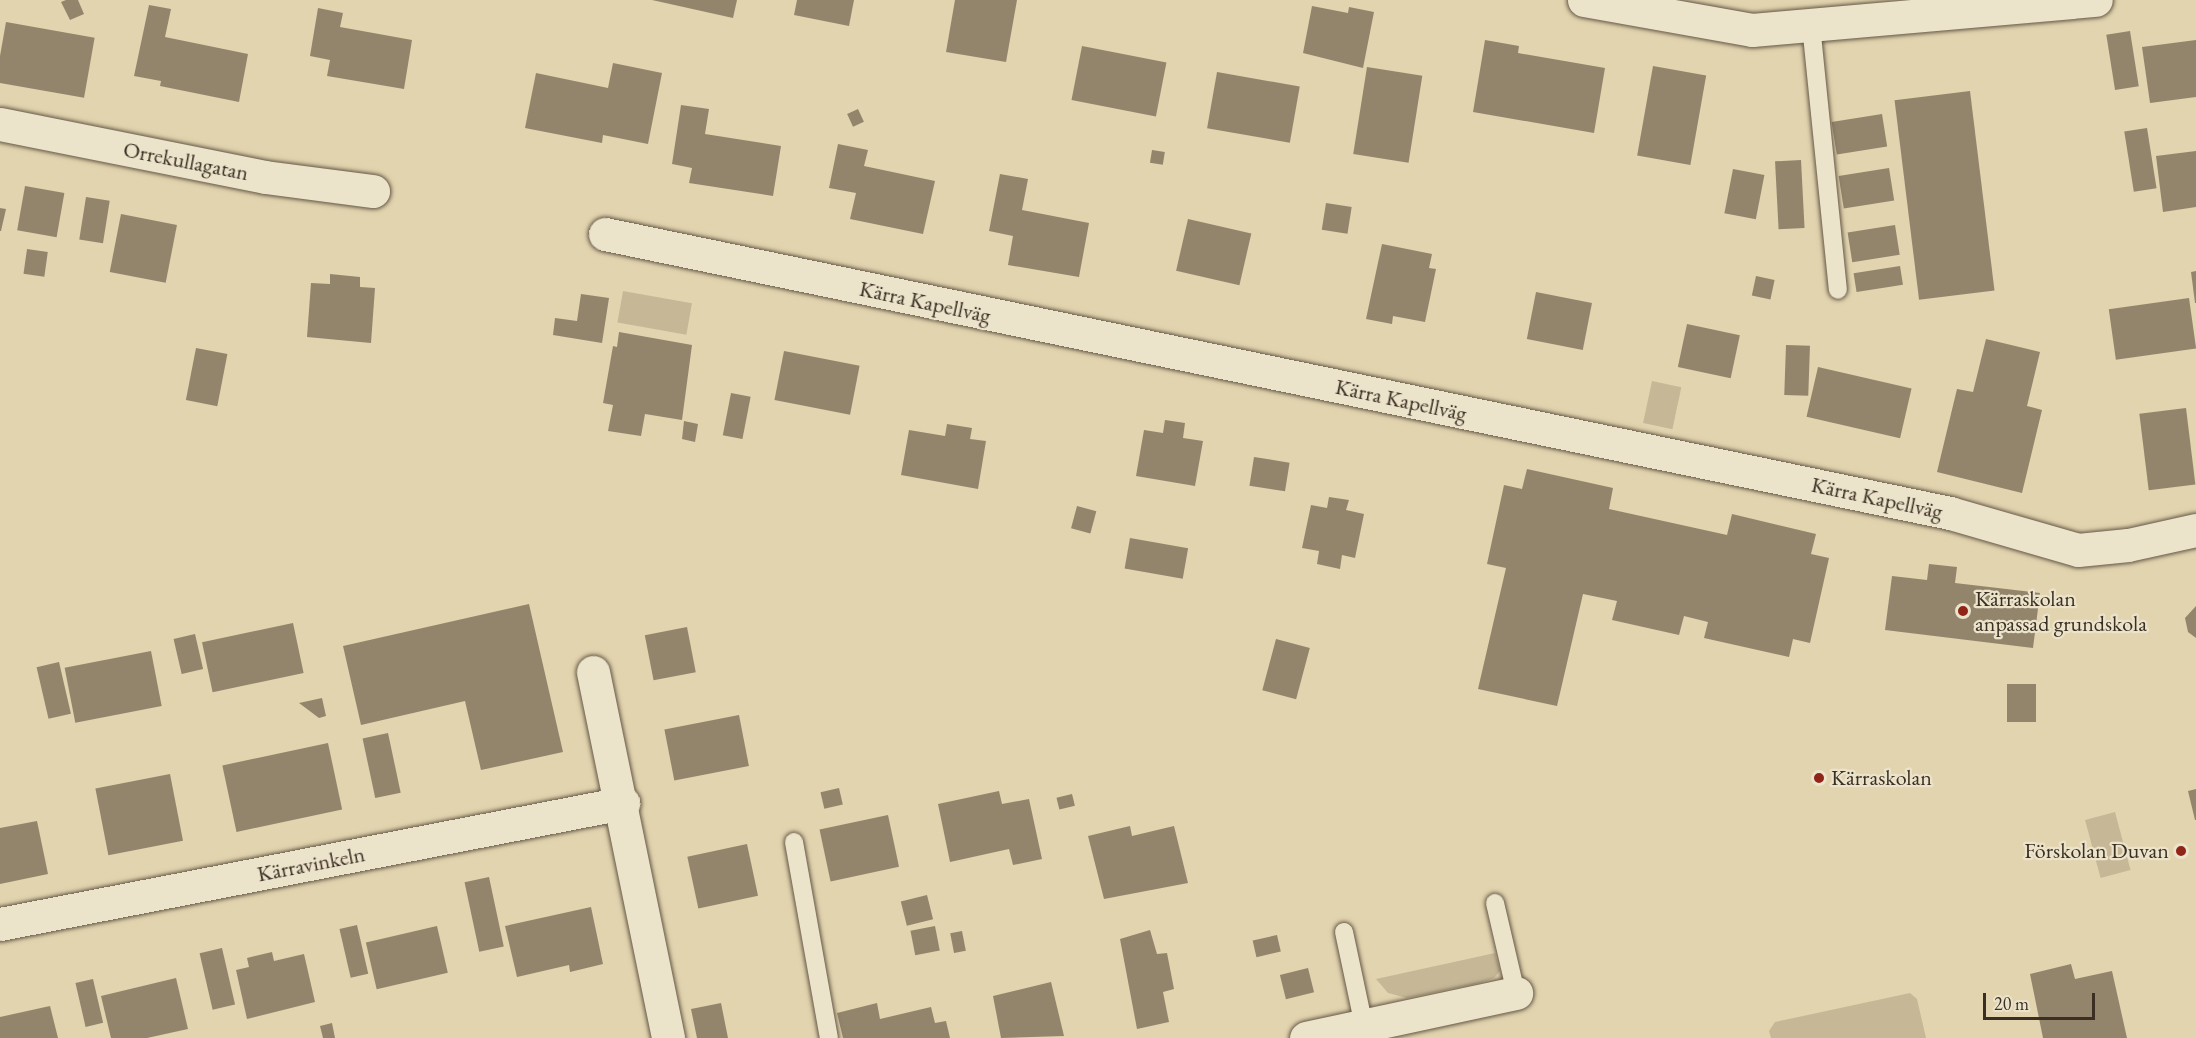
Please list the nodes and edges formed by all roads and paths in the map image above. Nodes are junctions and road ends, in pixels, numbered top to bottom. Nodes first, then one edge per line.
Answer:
1 (1584, 0) edge
2 (2096, 0) edge
3 (2061, 1) edge
4 (1830, 16) edge
5 (0, 124) edge
6 (373, 191) dead end
7 (605, 234) dead end
8 (1838, 291) dead end
9 (2196, 530) edge
10 (593, 672) dead end
11 (623, 803) junction
12 (794, 842) dead end
13 (1495, 903) dead end
14 (0, 924) edge
15 (1344, 932) dead end
16 (1516, 993) joint
17 (1364, 1026) junction
18 (668, 1038) edge
19 (829, 1038) edge
20 (1305, 1038) edge

1 - 4 street
2 - 3 street
3 - 4 street
4 - 8 lane
5 - 6 street, Orrekullagatan
7 - 9 street, Kärra Kapellväg
10 - 11 street
11 - 14 street, Kärravinkeln
11 - 18 street
12 - 19 lane
13 - 16 lane
15 - 17 lane
16 - 17 street
17 - 20 street

